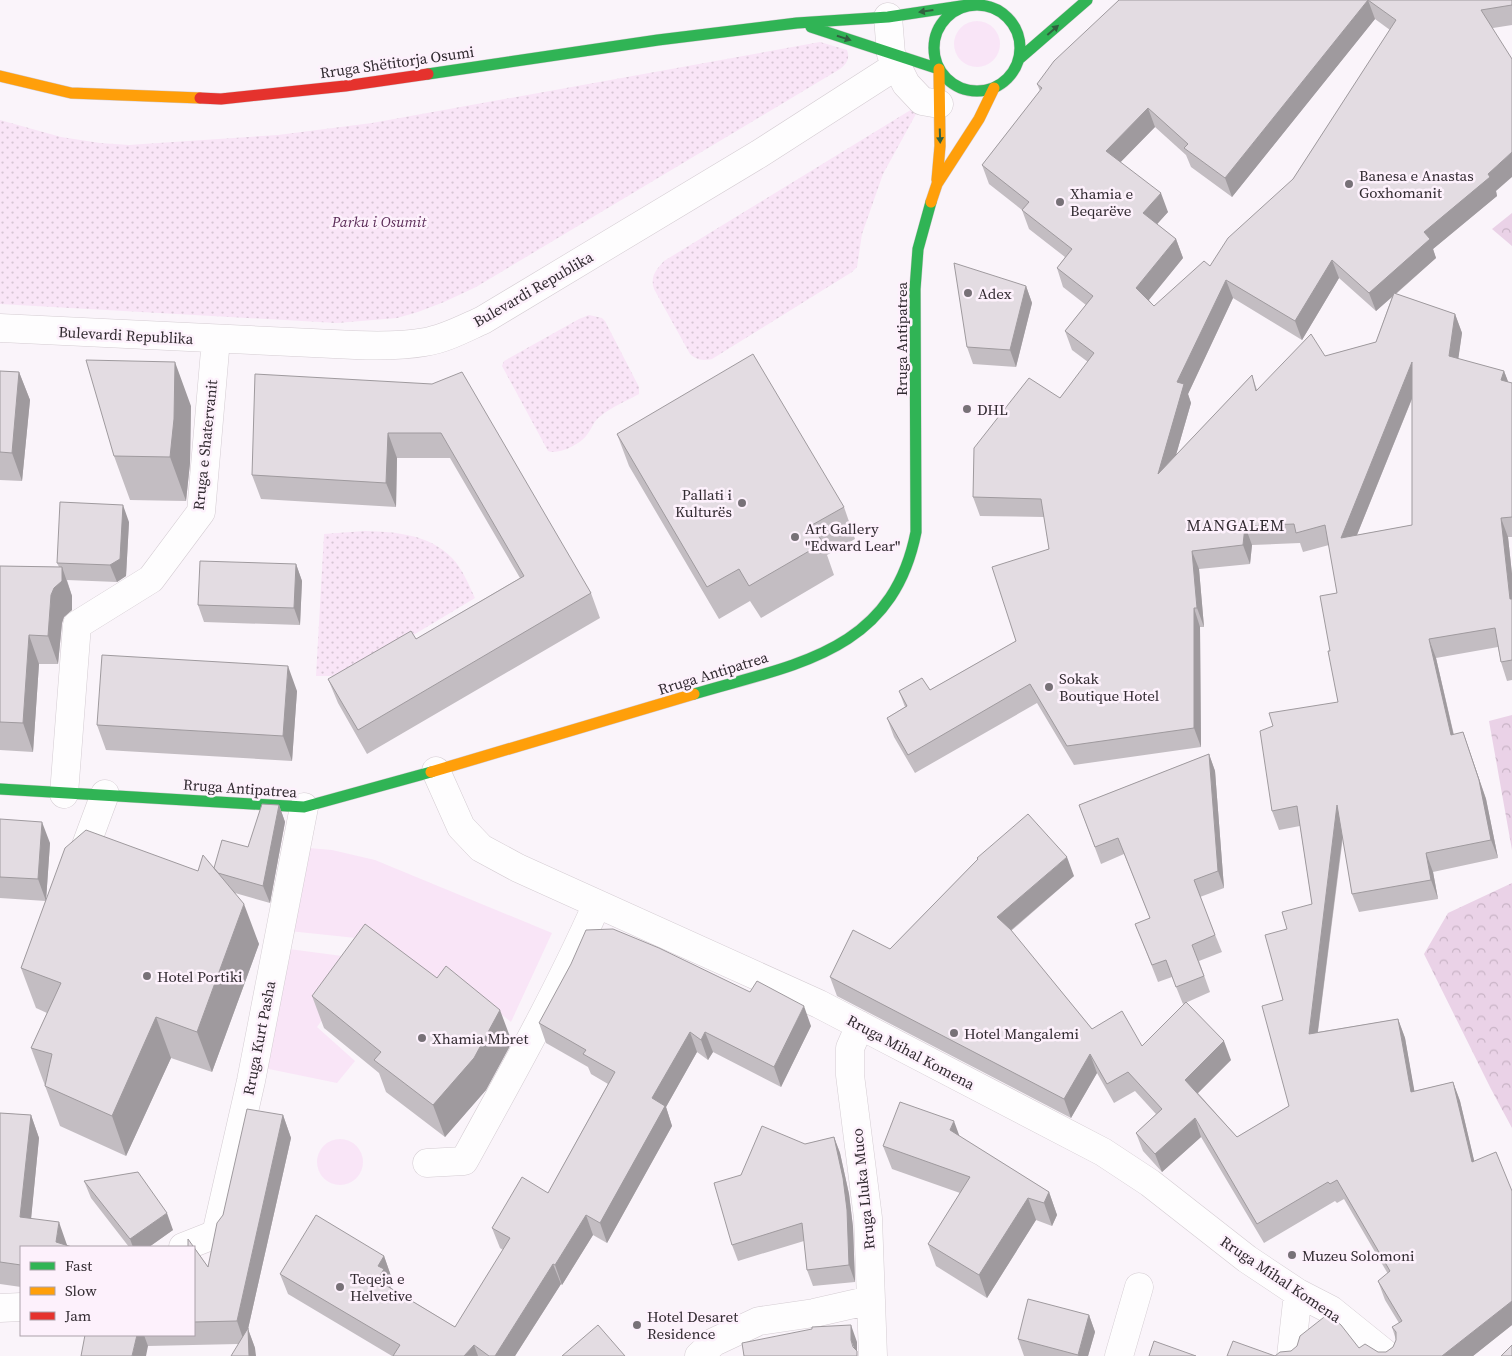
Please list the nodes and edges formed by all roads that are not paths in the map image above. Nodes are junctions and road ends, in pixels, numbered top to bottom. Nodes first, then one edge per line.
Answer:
1 (985, 0) edge
2 (1087, 0) edge
3 (974, 4) junction
4 (888, 17) junction
5 (798, 23) junction
6 (1019, 59) junction
7 (894, 60) junction
8 (939, 69) junction
9 (0, 76) edge
10 (994, 88) junction
11 (939, 104) junction
12 (937, 184) junction
13 (0, 328) edge
14 (216, 339) junction
15 (436, 771) junction
16 (0, 789) edge
17 (64, 794) junction
18 (105, 794) junction
19 (304, 807) junction
20 (82, 856) edge
21 (597, 904) junction
22 (860, 1025) junction
23 (426, 1162) dead end
24 (186, 1246) edge
25 (1139, 1287) dead end
26 (1298, 1293) junction
27 (871, 1300) junction
28 (20, 1307) edge
29 (0, 1308) edge
30 (700, 1356) edge
31 (873, 1356) edge
32 (1120, 1356) edge
33 (1291, 1356) edge
34 (1388, 1356) edge

1 - 3 main road, Rruga Shëtitorja Osumi
6 -> 2 main road
3 -> 4 main road, Rruga Shëtitorja Osumi
3 - 6 main road
3 - 8 main road
4 - 5 main road, Rruga Shëtitorja Osumi
4 - 7 street
5 -> 7 main road, Rruga Shëtitorja Osumi
5 - 9 main road, Rruga Shëtitorja Osumi
6 - 10 main road
7 - 8 main road, Rruga Shëtitorja Osumi
7 - 11 street
7 - 14 street, Bulevardi Republika
8 - 10 main road
8 - 11 main road
10 - 12 main road, Rruga Antipatrea
11 -> 12 main road
12 - 15 main road, Rruga Antipatrea
13 - 14 street, Bulevardi Republika
14 - 17 street, Rruga e Shatervanit
15 - 19 main road, Rruga Antipatrea
15 - 21 street, Rruga Mihal Komena
16 - 17 main road, Rruga Antipatrea
17 - 18 main road, Rruga Antipatrea
18 - 19 main road, Rruga Antipatrea
18 - 20 street
19 - 24 street, Rruga Kurt Pasha
21 - 22 street, Rruga Mihal Komena
21 - 23 street
22 - 26 street, Rruga Mihal Komena
22 - 27 street, Rruga Lluka Muco
25 - 32 street
26 - 33 street
26 - 34 street, Rruga Mihal Komena
27 - 30 street
27 - 31 street, Rruga Lluka Muco
28 - 29 street

